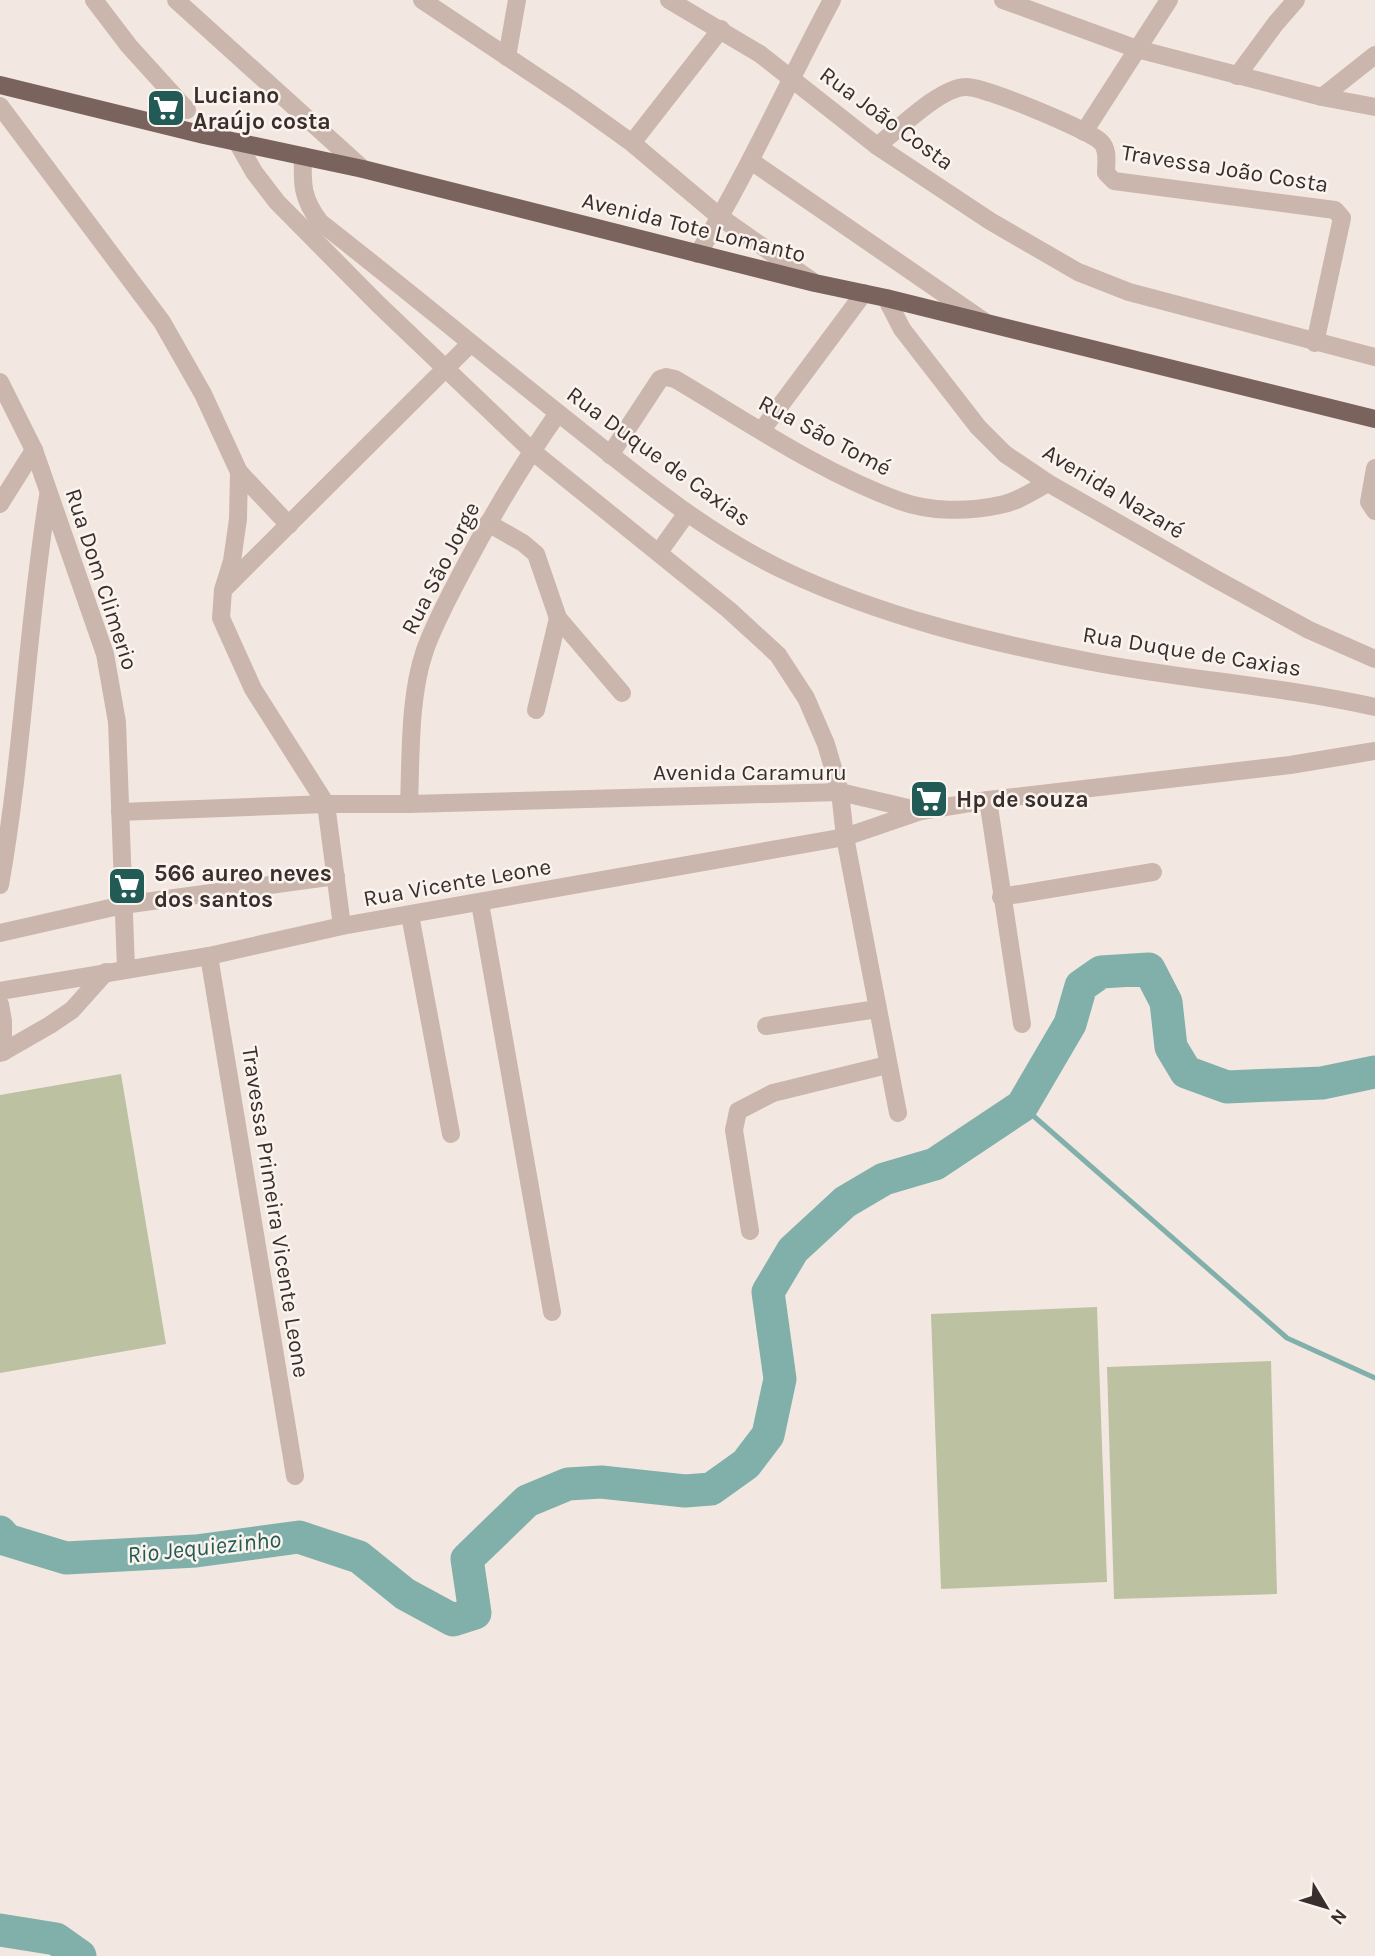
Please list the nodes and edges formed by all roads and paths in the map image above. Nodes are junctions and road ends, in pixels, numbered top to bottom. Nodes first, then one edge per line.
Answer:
1 (94, 0) edge
2 (176, 0) edge
3 (422, 0) edge
4 (517, 0) edge
5 (670, 0) edge
6 (832, 0) edge
7 (1003, 0) edge
8 (1169, 0) edge
9 (1296, 0) edge
10 (1041, 6) edge
11 (721, 29) junction
12 (1137, 50) junction
13 (1375, 55) edge
14 (508, 57) junction
15 (1237, 76) junction
16 (790, 78) junction
17 (0, 85) edge
18 (1322, 97) junction
19 (0, 106) edge
20 (1375, 107) edge
21 (187, 110) dead end
22 (1084, 132) junction
23 (237, 142) junction
24 (632, 143) junction
25 (877, 146) junction
26 (303, 156) junction
27 (751, 161) junction
28 (363, 169) junction
29 (720, 217) junction
30 (314, 227) junction
31 (698, 254) junction
32 (815, 284) junction
33 (864, 293) junction
34 (886, 298) junction
35 (989, 325) junction
36 (1315, 343) junction
37 (470, 344) junction
38 (1374, 355) edge
39 (448, 368) junction
40 (0, 382) edge
41 (558, 413) junction
42 (1375, 419) edge
43 (762, 430) junction
44 (34, 450) junction
45 (532, 451) junction
46 (610, 455) junction
47 (1375, 468) edge
48 (239, 472) junction
49 (5, 483) edge
50 (1048, 483) junction
51 (49, 494) junction
52 (0, 504) edge
53 (1375, 512) edge
54 (687, 513) junction
55 (488, 523) junction
56 (289, 525) junction
57 (659, 552) junction
58 (223, 590) junction
59 (558, 618) junction
60 (1375, 659) edge
61 (622, 693) dead end
62 (1375, 707) edge
63 (536, 710) dead end
64 (1375, 751) edge
65 (841, 792) junction
66 (988, 800) junction
67 (326, 804) junction
68 (409, 804) junction
69 (920, 811) junction
70 (120, 813) junction
71 (845, 837) junction
72 (1153, 872) dead end
73 (336, 876) junction
74 (0, 885) edge
75 (1001, 897) junction
76 (480, 904) junction
77 (124, 905) junction
78 (410, 915) junction
79 (342, 926) junction
80 (0, 933) edge
81 (209, 956) junction
82 (126, 969) junction
83 (106, 972) junction
84 (0, 991) edge
85 (0, 1004) edge
86 (877, 1009) junction
87 (1022, 1024) dead end
88 (766, 1026) dead end
89 (1, 1052) edge
90 (887, 1065) junction
91 (898, 1114) dead end
92 (451, 1134) dead end
93 (750, 1231) dead end
94 (552, 1312) dead end
95 (295, 1476) dead end

1 - 21 street
2 - 28 street
3 - 14 street
4 - 14 street
5 - 11 street, Rua João Costa
6 - 16 street
7 - 10 street
8 - 12 street
9 - 15 street
10 - 12 street
11 - 16 street, Rua João Costa
11 - 24 street
12 - 15 street
12 - 22 street
13 - 18 street
14 - 24 street
15 - 18 street
16 - 25 street, Rua João Costa
16 - 27 street
17 - 23 main road, Avenida Tote Lomanto
18 - 20 street
19 - 48 street
22 - 25 street, Travessa João Costa
22 - 36 street, Travessa João Costa
23 - 26 main road, Avenida Tote Lomanto
23 - 30 street, Rua Duque de Caxias
24 - 29 street
25 - 36 street, Rua João Costa
26 - 28 main road, Avenida Tote Lomanto
26 - 30 street, Rua Duque de Caxias
27 - 29 street
27 - 35 street
28 - 31 main road, Avenida Tote Lomanto
29 - 31 street
29 - 32 street
30 - 37 street, Rua Duque de Caxias
30 - 39 street, Rua Duque de Caxias
31 - 32 main road, Avenida Tote Lomanto
32 - 33 main road, Avenida Tote Lomanto
33 - 34 main road, Avenida Tote Lomanto
33 - 43 street
34 - 35 main road, Avenida Tote Lomanto
34 - 50 street, Avenida Nazaré
35 - 42 main road, Avenida Tote Lomanto
36 - 38 street, Rua João Costa
37 - 39 street
37 - 41 street, Rua Duque de Caxias
39 - 45 street, Rua Duque de Caxias
39 - 56 street
40 - 44 street, Rua Dom Climerio
41 - 45 street, Rua São Jorge
41 - 46 street, Rua Duque de Caxias
43 - 46 street, Rua São Tomé
43 - 50 street, Rua São Tomé
44 - 49 street
44 - 51 street, Rua Dom Climerio
45 - 55 street, Rua São Jorge
45 - 57 street, Rua Duque de Caxias
46 - 54 street, Rua Duque de Caxias
47 - 53 street
48 - 56 street
48 - 58 street
49 - 52 street
50 - 60 street, Avenida Nazaré
51 - 70 street, Rua Dom Climerio
51 - 74 street
54 - 57 street
54 - 62 street, Rua Duque de Caxias
55 - 59 street
55 - 68 street, Rua São Jorge
56 - 58 street
57 - 65 street, Rua Duque de Caxias
58 - 67 street
59 - 61 street
59 - 63 street
64 - 66 street, Avenida Caramuru
65 - 68 street, Avenida Caramuru
65 - 69 street, Avenida Caramuru
65 - 71 street, Rua Duque de Caxias
66 - 69 street, Avenida Caramuru
66 - 75 street
67 - 68 street, Avenida Caramuru
67 - 70 street, Avenida Caramuru
67 - 73 street
69 - 71 street, Rua Vicente Leone
70 - 77 street, Rua Dom Climerio
71 - 76 street, Rua Vicente Leone
71 - 86 street, Rua Duque de Caxias
72 - 75 street
73 - 77 street
73 - 79 street
75 - 87 street
76 - 78 street, Rua Vicente Leone
76 - 94 street
77 - 80 street
77 - 82 street, Rua Dom Climerio
78 - 79 street, Rua Vicente Leone
78 - 92 street
79 - 81 street, Rua Vicente Leone
81 - 82 street, Rua Vicente Leone
81 - 95 street, Travessa Primeira Vicente Leone
82 - 83 street, Rua Vicente Leone
83 - 84 street, Rua Vicente Leone
83 - 89 street
85 - 89 street
86 - 88 street
86 - 90 street, Rua Duque de Caxias
90 - 91 street, Rua Duque de Caxias
90 - 93 street

